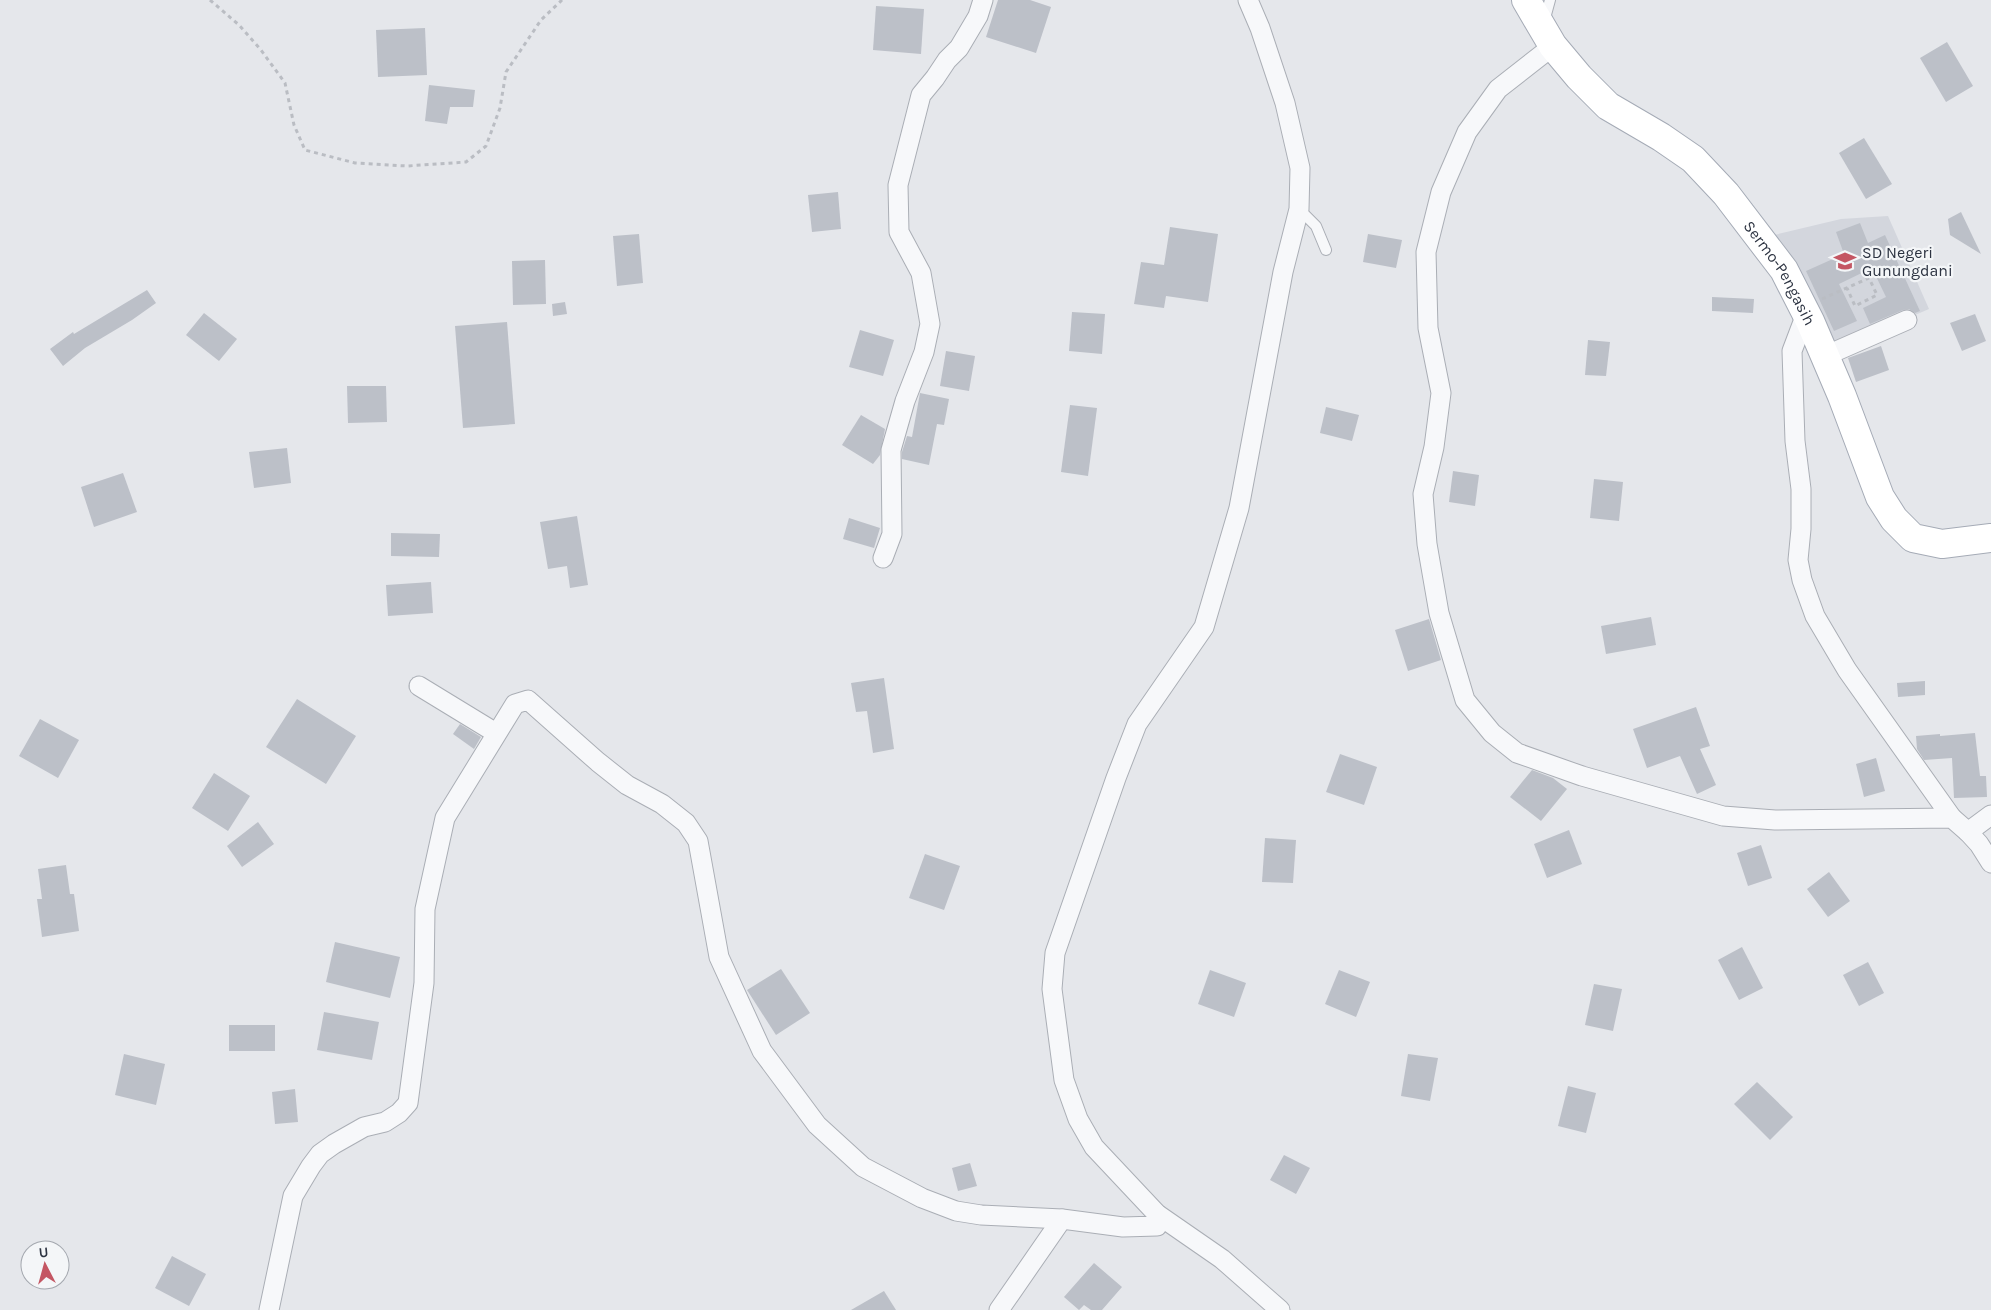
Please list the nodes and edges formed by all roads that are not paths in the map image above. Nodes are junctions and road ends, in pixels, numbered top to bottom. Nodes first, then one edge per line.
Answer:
1 (983, 0) edge
2 (1248, 0) edge
3 (1526, 0) edge
4 (1550, 0) edge
5 (1548, 37) junction
6 (1299, 209) junction
7 (1326, 250) dead end
8 (1812, 308) junction
9 (1906, 320) dead end
10 (1825, 356) junction
11 (1991, 538) edge
12 (883, 558) dead end
13 (419, 686) dead end
14 (496, 734) junction
15 (1991, 815) edge
16 (1952, 818) junction
17 (1968, 832) junction
18 (1991, 863) edge
19 (1157, 1214) junction
20 (1062, 1220) junction
21 (268, 1310) edge
22 (999, 1310) edge
23 (1280, 1310) edge

1 - 12 street
2 - 6 street
3 - 5 main road, Sermo-Pengasih
4 - 5 lane
5 - 8 main road, Sermo-Pengasih
5 - 16 street
6 - 7 lane
6 - 19 street
8 - 10 main road, Sermo-Pengasih
8 - 16 street
9 - 10 street
10 - 11 main road, Sermo-Pengasih
13 - 14 street
14 - 20 street
14 - 21 street
15 - 17 street
16 - 17 street
17 - 18 street
19 - 20 street
19 - 23 street
20 - 22 street

